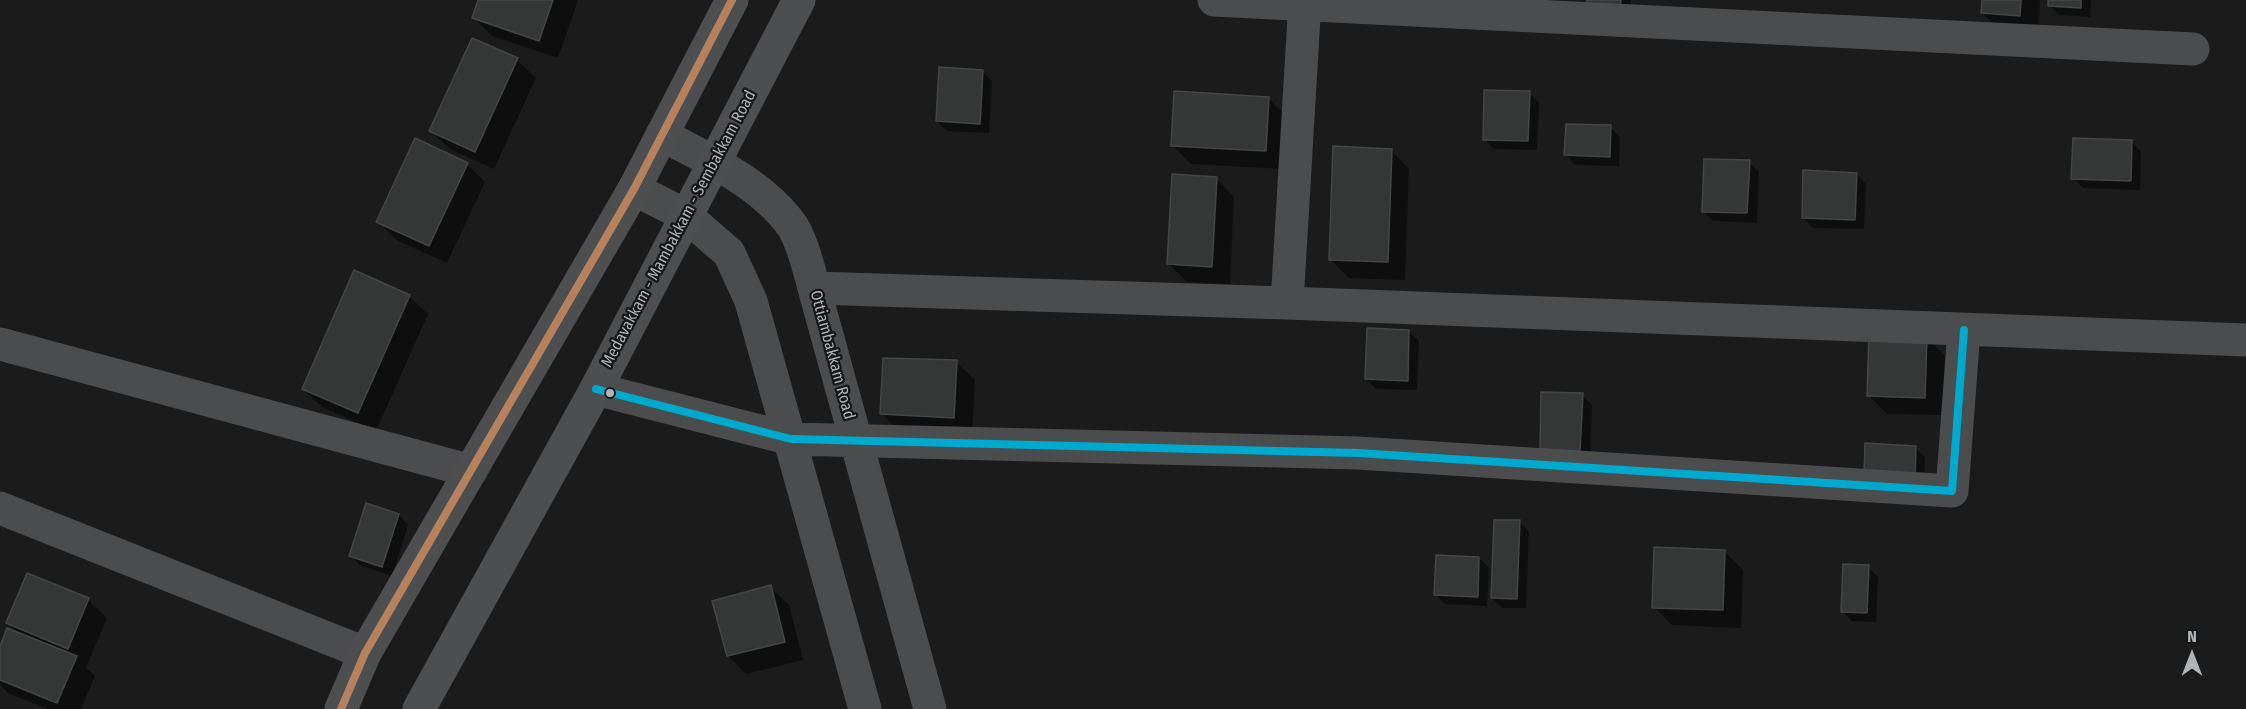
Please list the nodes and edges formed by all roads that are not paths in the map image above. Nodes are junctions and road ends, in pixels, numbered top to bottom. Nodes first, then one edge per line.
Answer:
1 (732, 0) edge
2 (799, 0) edge
3 (1214, 0) edge
4 (1305, 2) edge
5 (2193, 49) dead end
6 (662, 135) junction
7 (714, 162) junction
8 (634, 189) junction
9 (685, 215) junction
10 (814, 288) junction
11 (1287, 303) junction
12 (1964, 330) junction
13 (2246, 340) edge
14 (0, 344) edge
15 (596, 389) junction
16 (791, 439) junction
17 (855, 439) junction
18 (471, 471) junction
19 (0, 508) edge
20 (365, 653) junction
21 (340, 709) edge
22 (418, 709) edge
23 (865, 709) edge
24 (930, 709) edge

1 - 6 main road
2 - 7 main road, Medavakkam - Mambakkam - Sembakkam Road
3 - 4 street
4 - 5 street
4 - 11 street
6 - 7 street, Ottiambakkam Road
6 - 8 main road
7 - 9 main road, Medavakkam - Mambakkam - Sembakkam Road
7 - 10 street, Ottiambakkam Road
8 - 9 street
8 - 18 main road
9 - 15 main road, Medavakkam - Mambakkam - Sembakkam Road
9 - 16 street
10 - 11 street
10 - 17 street, Ottiambakkam Road
11 - 12 street
12 - 13 street
12 - 17 street
14 - 18 street
15 - 16 street
15 - 22 main road, Medavakkam - Mambakkam - Sembakkam Road
16 - 17 street
16 - 23 street
17 - 24 street, Ottiambakkam Road
18 - 20 main road
19 - 20 street
20 - 21 main road

